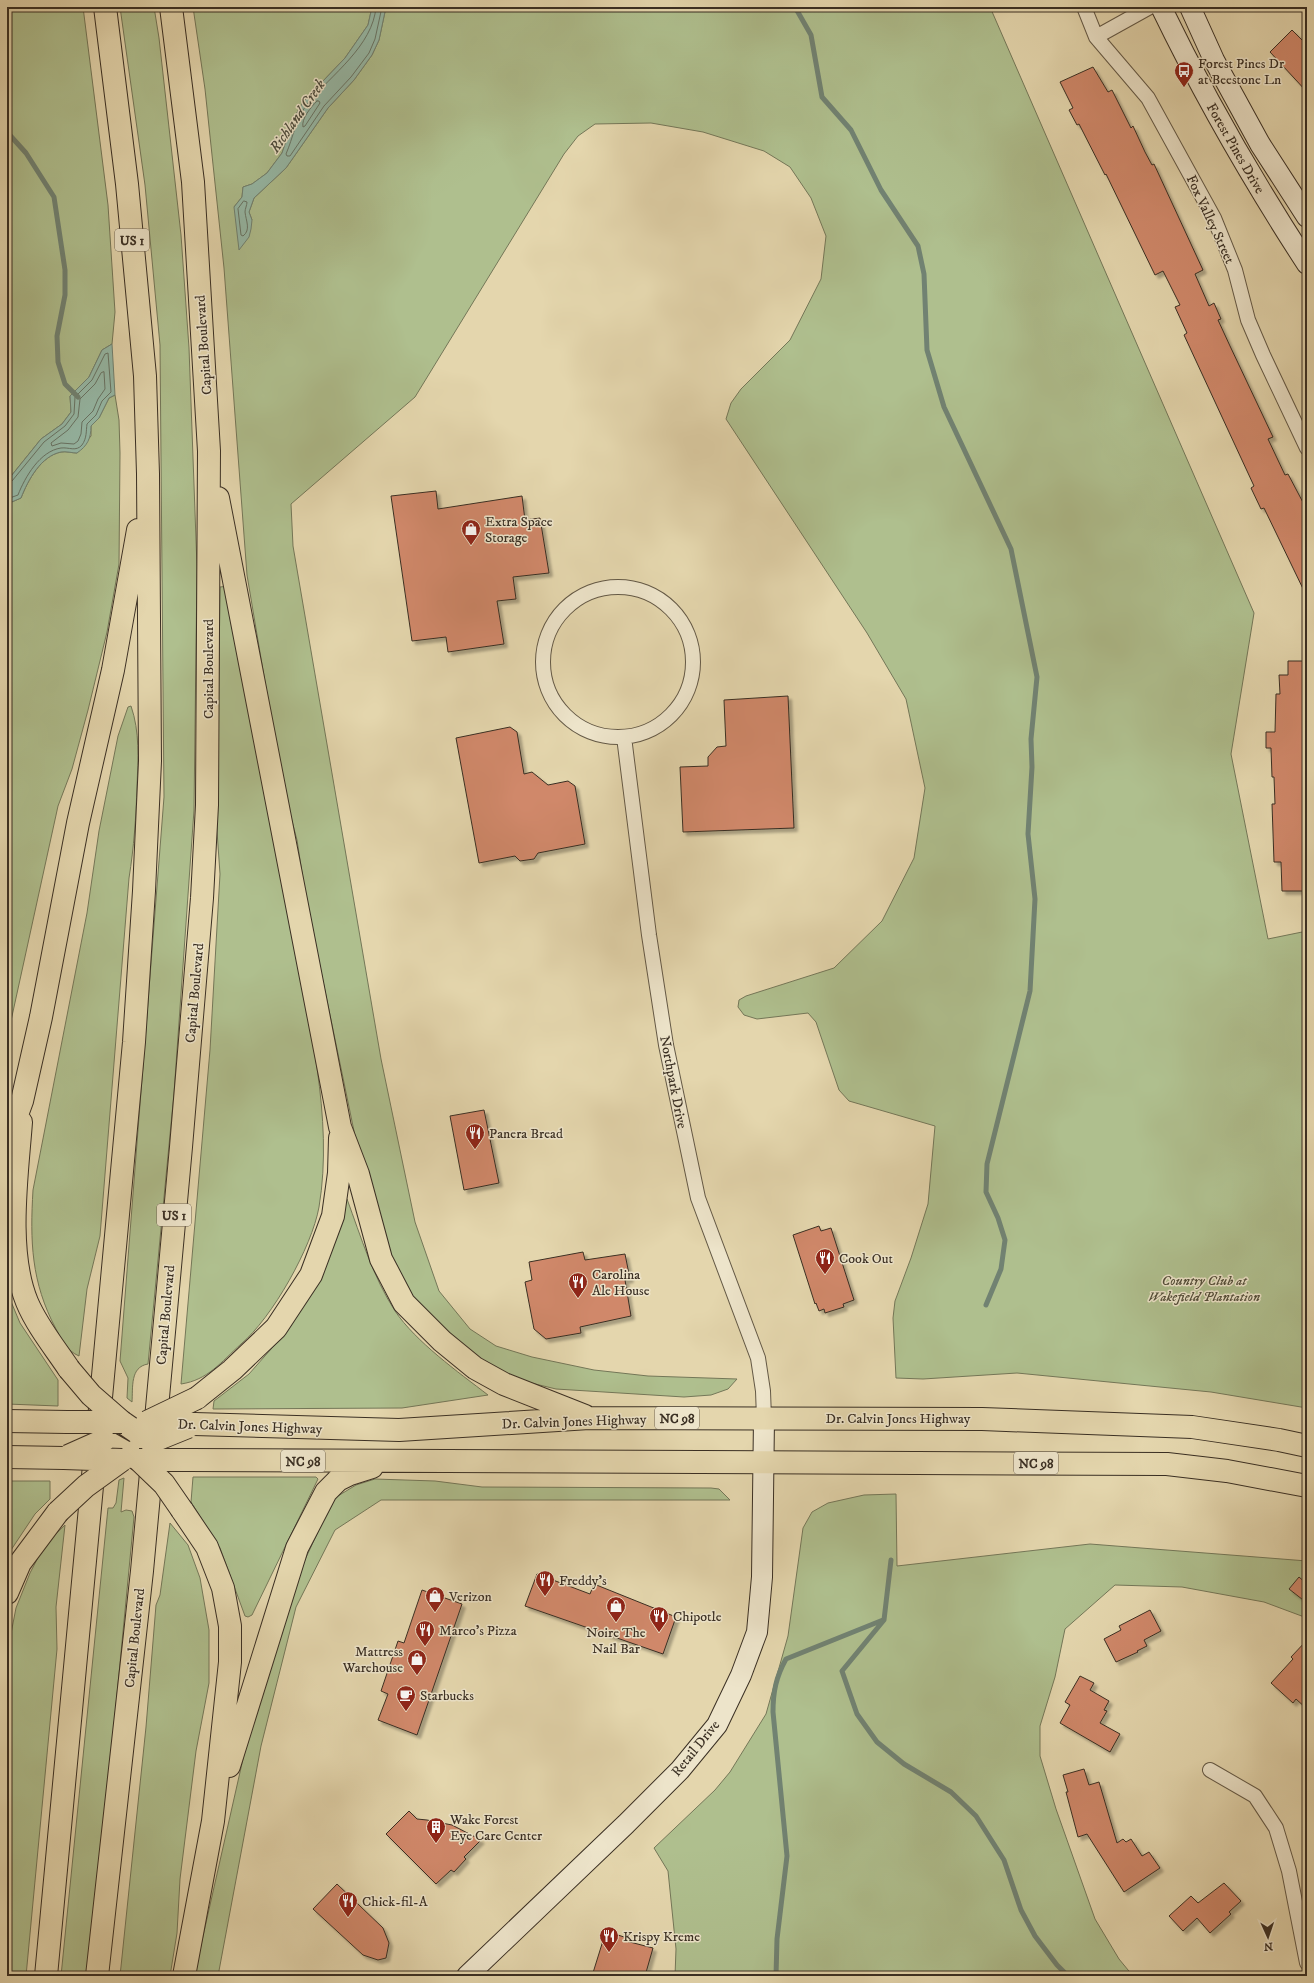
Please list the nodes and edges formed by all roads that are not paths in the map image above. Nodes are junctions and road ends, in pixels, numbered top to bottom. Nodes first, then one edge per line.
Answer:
1 (105, 7) edge
2 (170, 7) edge
3 (1084, 7) edge
4 (1150, 7) edge
5 (1160, 7) edge
6 (1190, 7) edge
7 (1096, 37) junction
8 (1307, 218) edge
9 (1307, 264) edge
10 (1307, 448) edge
11 (209, 451) junction
12 (148, 474) junction
13 (624, 736) junction
14 (22, 1101) junction
15 (340, 1127) junction
16 (7, 1142) edge
17 (589, 1418) junction
18 (764, 1418) junction
19 (7, 1421) edge
20 (67, 1422) junction
21 (138, 1429) junction
22 (104, 1440) junction
23 (1307, 1446) edge
24 (7, 1457) edge
25 (64, 1458) junction
26 (130, 1458) junction
27 (188, 1460) junction
28 (418, 1461) junction
29 (764, 1463) junction
30 (1307, 1486) edge
31 (7, 1593) edge
32 (1210, 1770) dead end
33 (213, 1821) junction
34 (1307, 1963) edge
35 (46, 1976) edge
36 (97, 1976) edge
37 (184, 1976) edge
38 (467, 1976) edge

1 - 12 highway, US 1
2 - 11 highway, Capital Boulevard / US 1
3 - 7 street, Fox Valley Street
4 - 7 street
5 - 9 street, Forest Pines Drive
6 - 8 street, Forest Pines Drive
7 - 10 street, Fox Valley Street
11 - 15 highway
11 - 36 highway, Capital Boulevard / US 1
12 - 14 highway
12 - 35 highway, US 1
13 - 13 street
13 - 18 street, Northpark Drive
14 - 16 highway
14 - 21 highway, bridge
15 - 17 highway
15 - 21 highway, bridge
17 - 18 highway, Dr. Calvin Jones Highway / NC 98
17 - 21 highway, Dr. Calvin Jones Highway / NC 98, bridge
18 - 23 highway, Dr. Calvin Jones Highway / NC 98
18 - 29 street, Retail Drive
19 - 20 highway
20 - 21 highway, bridge
20 - 22 highway, bridge
21 - 22 highway
21 - 26 highway
21 - 27 highway, bridge
22 - 25 highway, bridge
22 - 26 highway
24 - 25 highway, NC 98
25 - 26 highway, NC 98, bridge
26 - 27 highway, NC 98, bridge
26 - 31 highway, bridge
26 - 33 highway, bridge
27 - 28 highway, NC 98
28 - 29 highway, NC 98
28 - 33 highway
29 - 30 highway, NC 98
29 - 38 street, Retail Drive
32 - 34 street
33 - 37 highway

